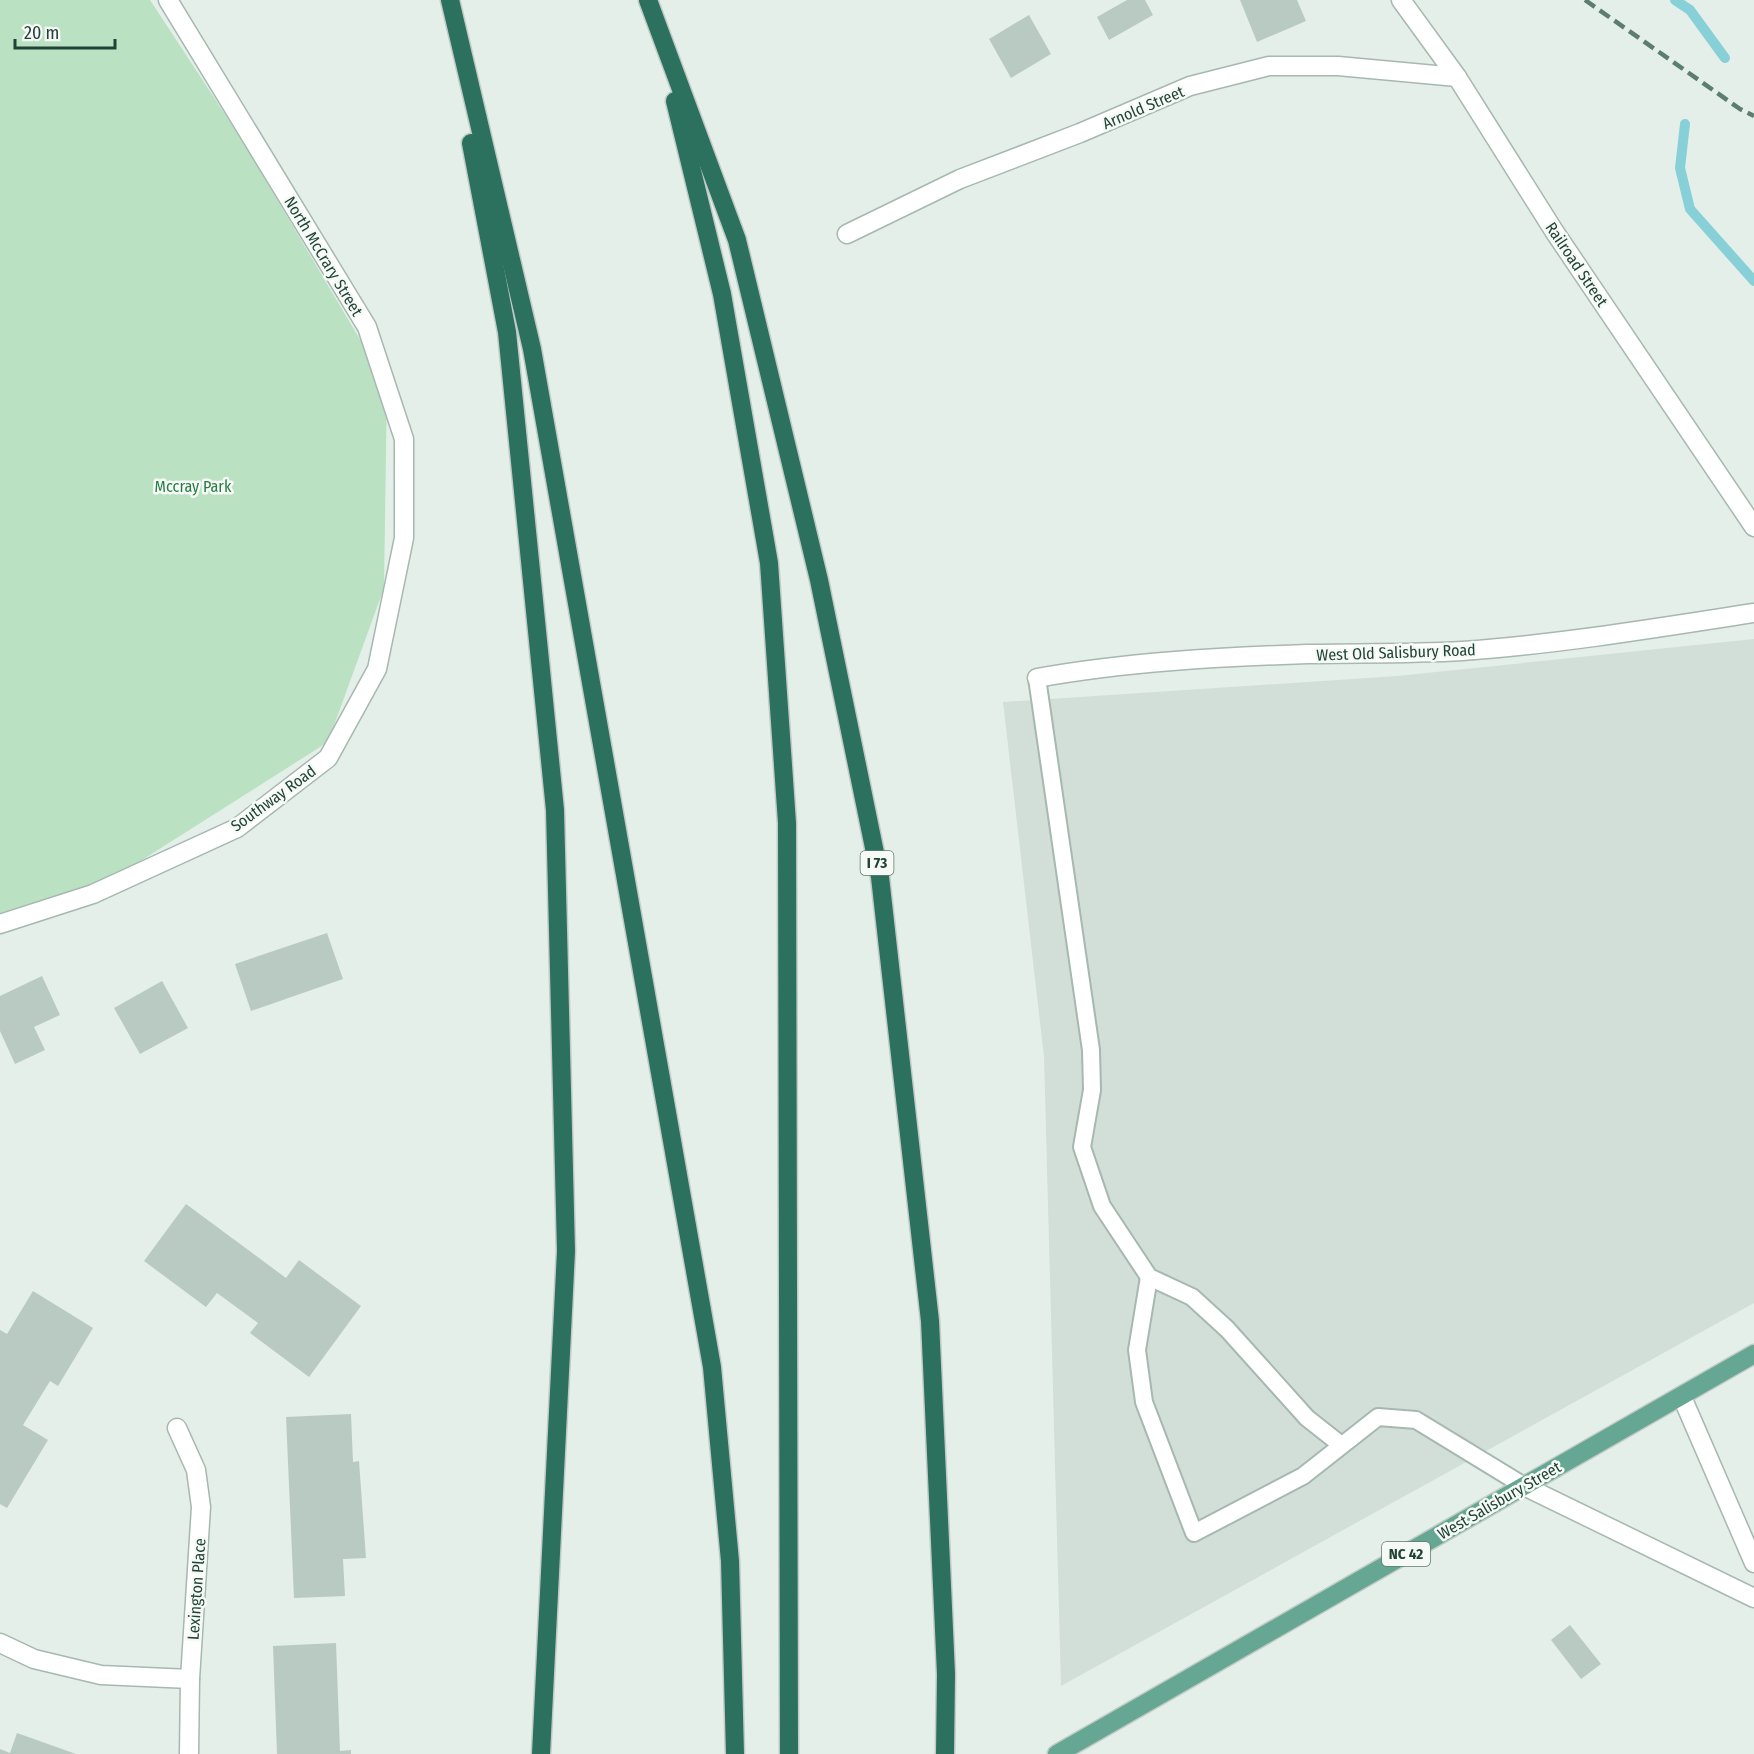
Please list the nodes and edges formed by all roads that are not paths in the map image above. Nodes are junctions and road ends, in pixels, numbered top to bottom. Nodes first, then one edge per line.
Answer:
1 (168, 0) edge
2 (444, 0) edge
3 (450, 0) edge
4 (648, 0) edge
5 (1401, 0) edge
6 (655, 21) junction
7 (1457, 77) junction
8 (848, 234) dead end
9 (1754, 526) edge
10 (404, 538) joint
11 (1754, 613) edge
12 (1037, 678) joint
13 (0, 924) edge
14 (1149, 1277) junction
15 (1754, 1354) edge
16 (1682, 1396) junction
17 (177, 1428) dead end
18 (1340, 1444) junction
19 (1524, 1486) junction
20 (1754, 1563) edge
21 (1754, 1598) edge
22 (0, 1643) edge
23 (190, 1679) junction
24 (189, 1754) edge
25 (541, 1754) edge
26 (735, 1754) edge
27 (789, 1754) edge
28 (945, 1754) edge
29 (1057, 1754) edge

1 - 10 street, North McCrary Street
2 - 25 highway
3 - 26 highway
4 - 6 highway, I 73
5 - 7 street, Railroad Street
6 - 27 highway
6 - 28 highway, I 73
7 - 8 street, Arnold Street
7 - 9 street, Railroad Street
10 - 13 street, Southway Road
11 - 12 street, West Old Salisbury Road
12 - 14 lane
14 - 18 lane
14 - 18 lane
15 - 16 main road, West Salisbury Street / NC 42
16 - 19 main road, West Salisbury Street / NC 42
16 - 20 street
17 - 23 street, Lexington Place
18 - 19 lane
19 - 21 street
19 - 29 main road, West Salisbury Street / NC 42
22 - 23 street
23 - 24 street, Lexington Place

